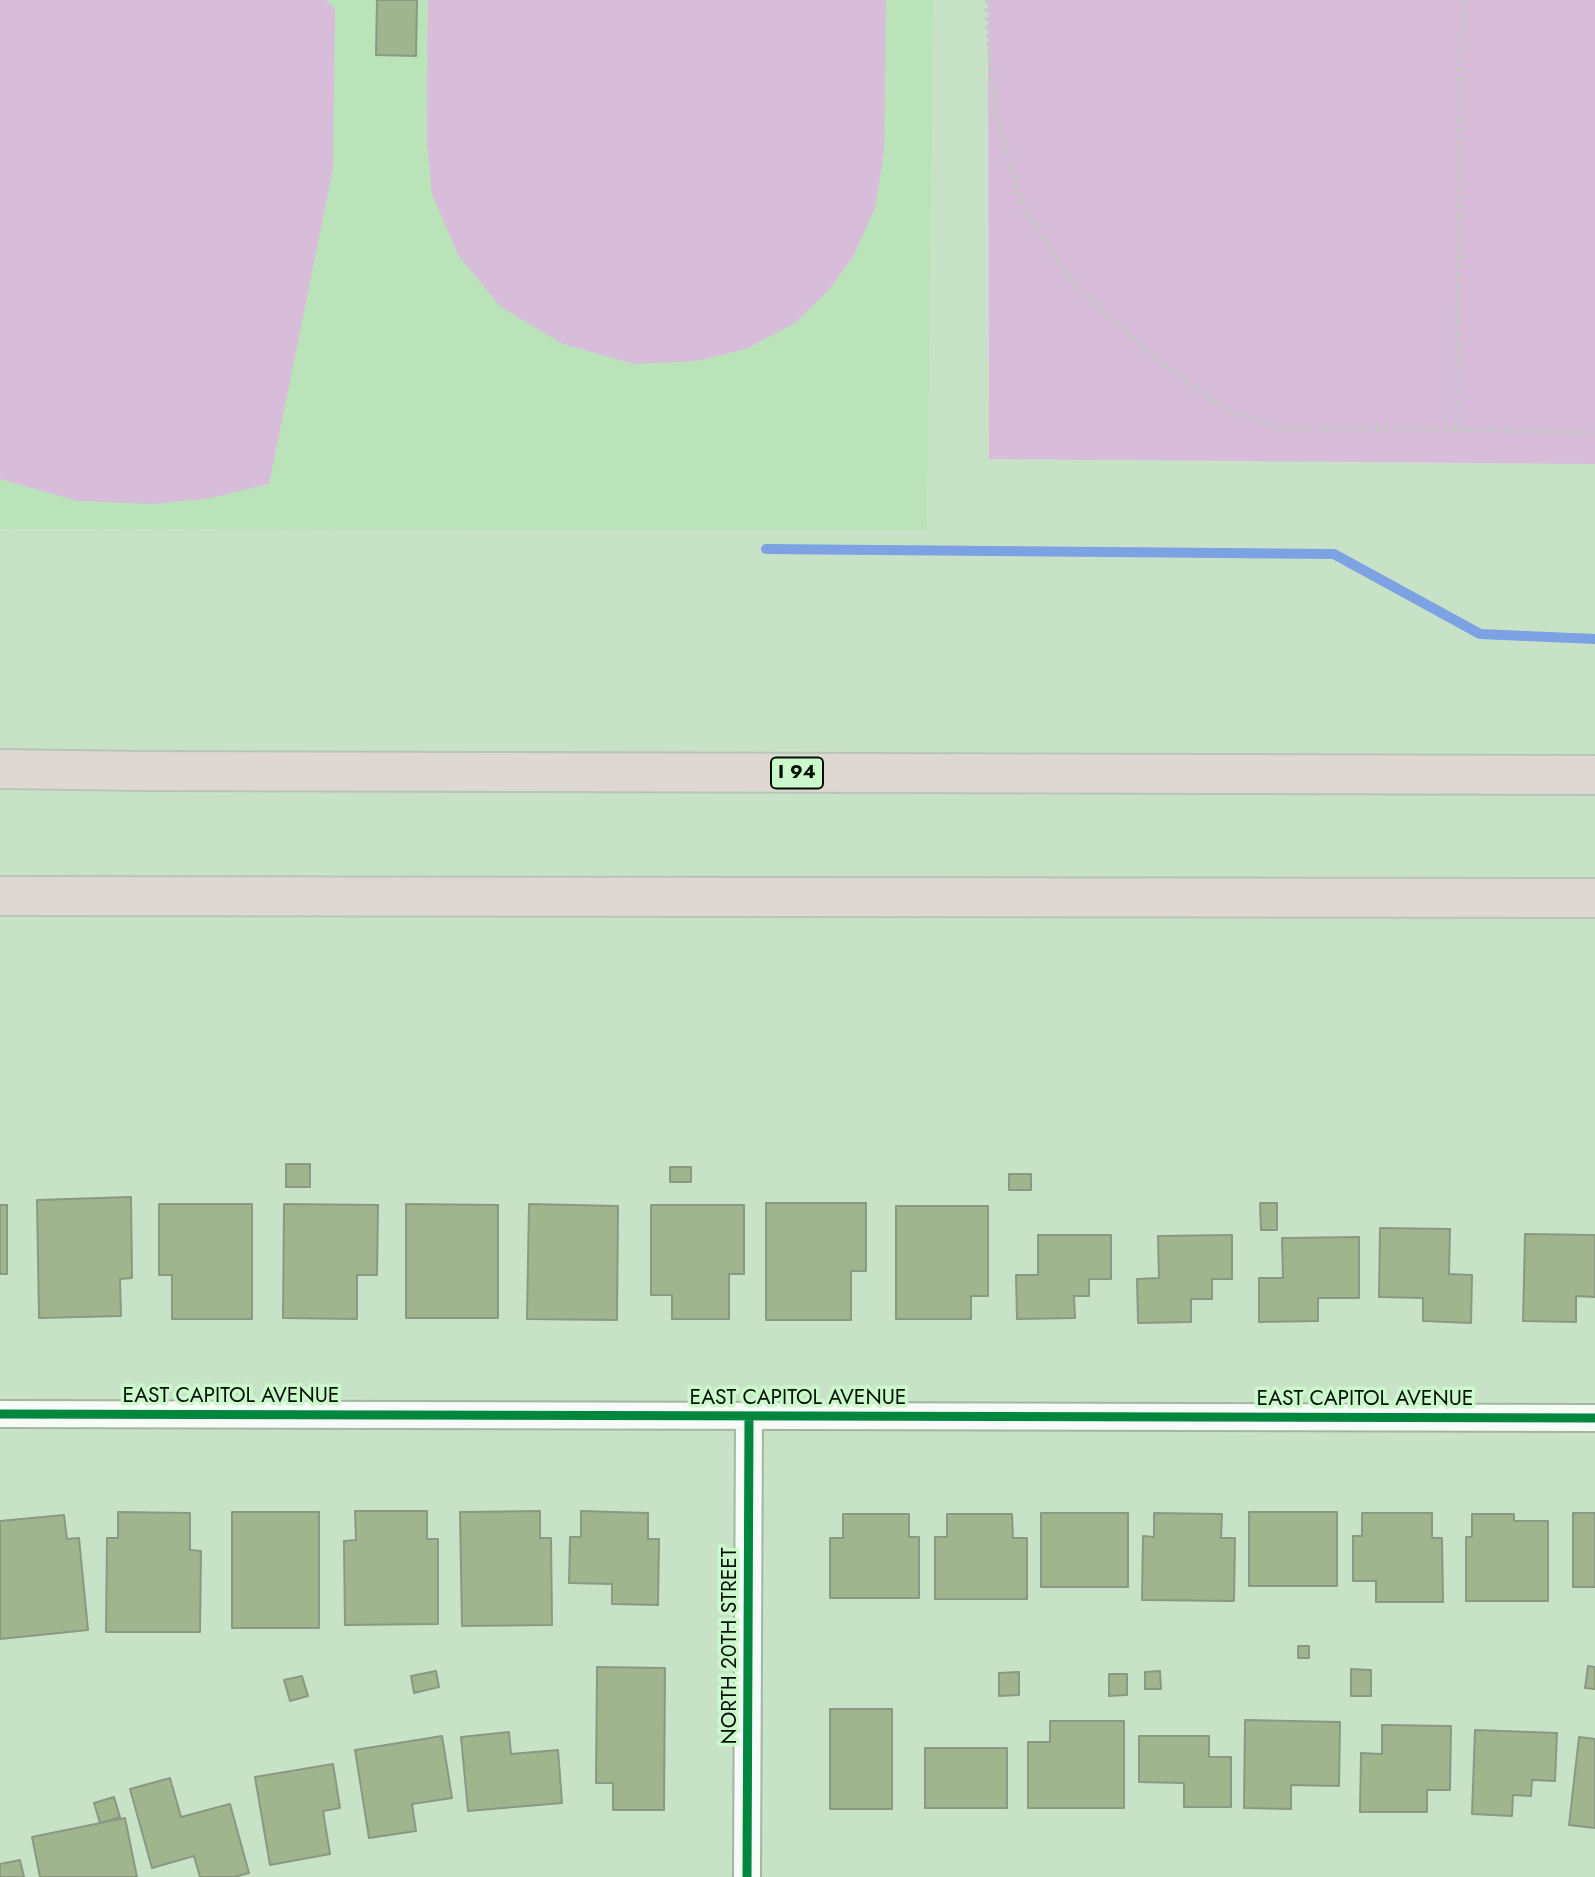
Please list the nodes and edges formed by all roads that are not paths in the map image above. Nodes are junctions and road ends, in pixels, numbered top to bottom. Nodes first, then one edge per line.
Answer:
1 (0, 769) edge
2 (1595, 775) edge
3 (0, 896) edge
4 (1595, 898) edge
5 (0, 1414) edge
6 (749, 1416) junction
7 (1595, 1418) edge
8 (747, 1877) edge

1 - 2 highway, I 94
3 - 4 highway
5 - 6 street, EAST CAPITOL AVENUE
6 - 7 street, EAST CAPITOL AVENUE
6 - 8 street, NORTH 20TH STREET

